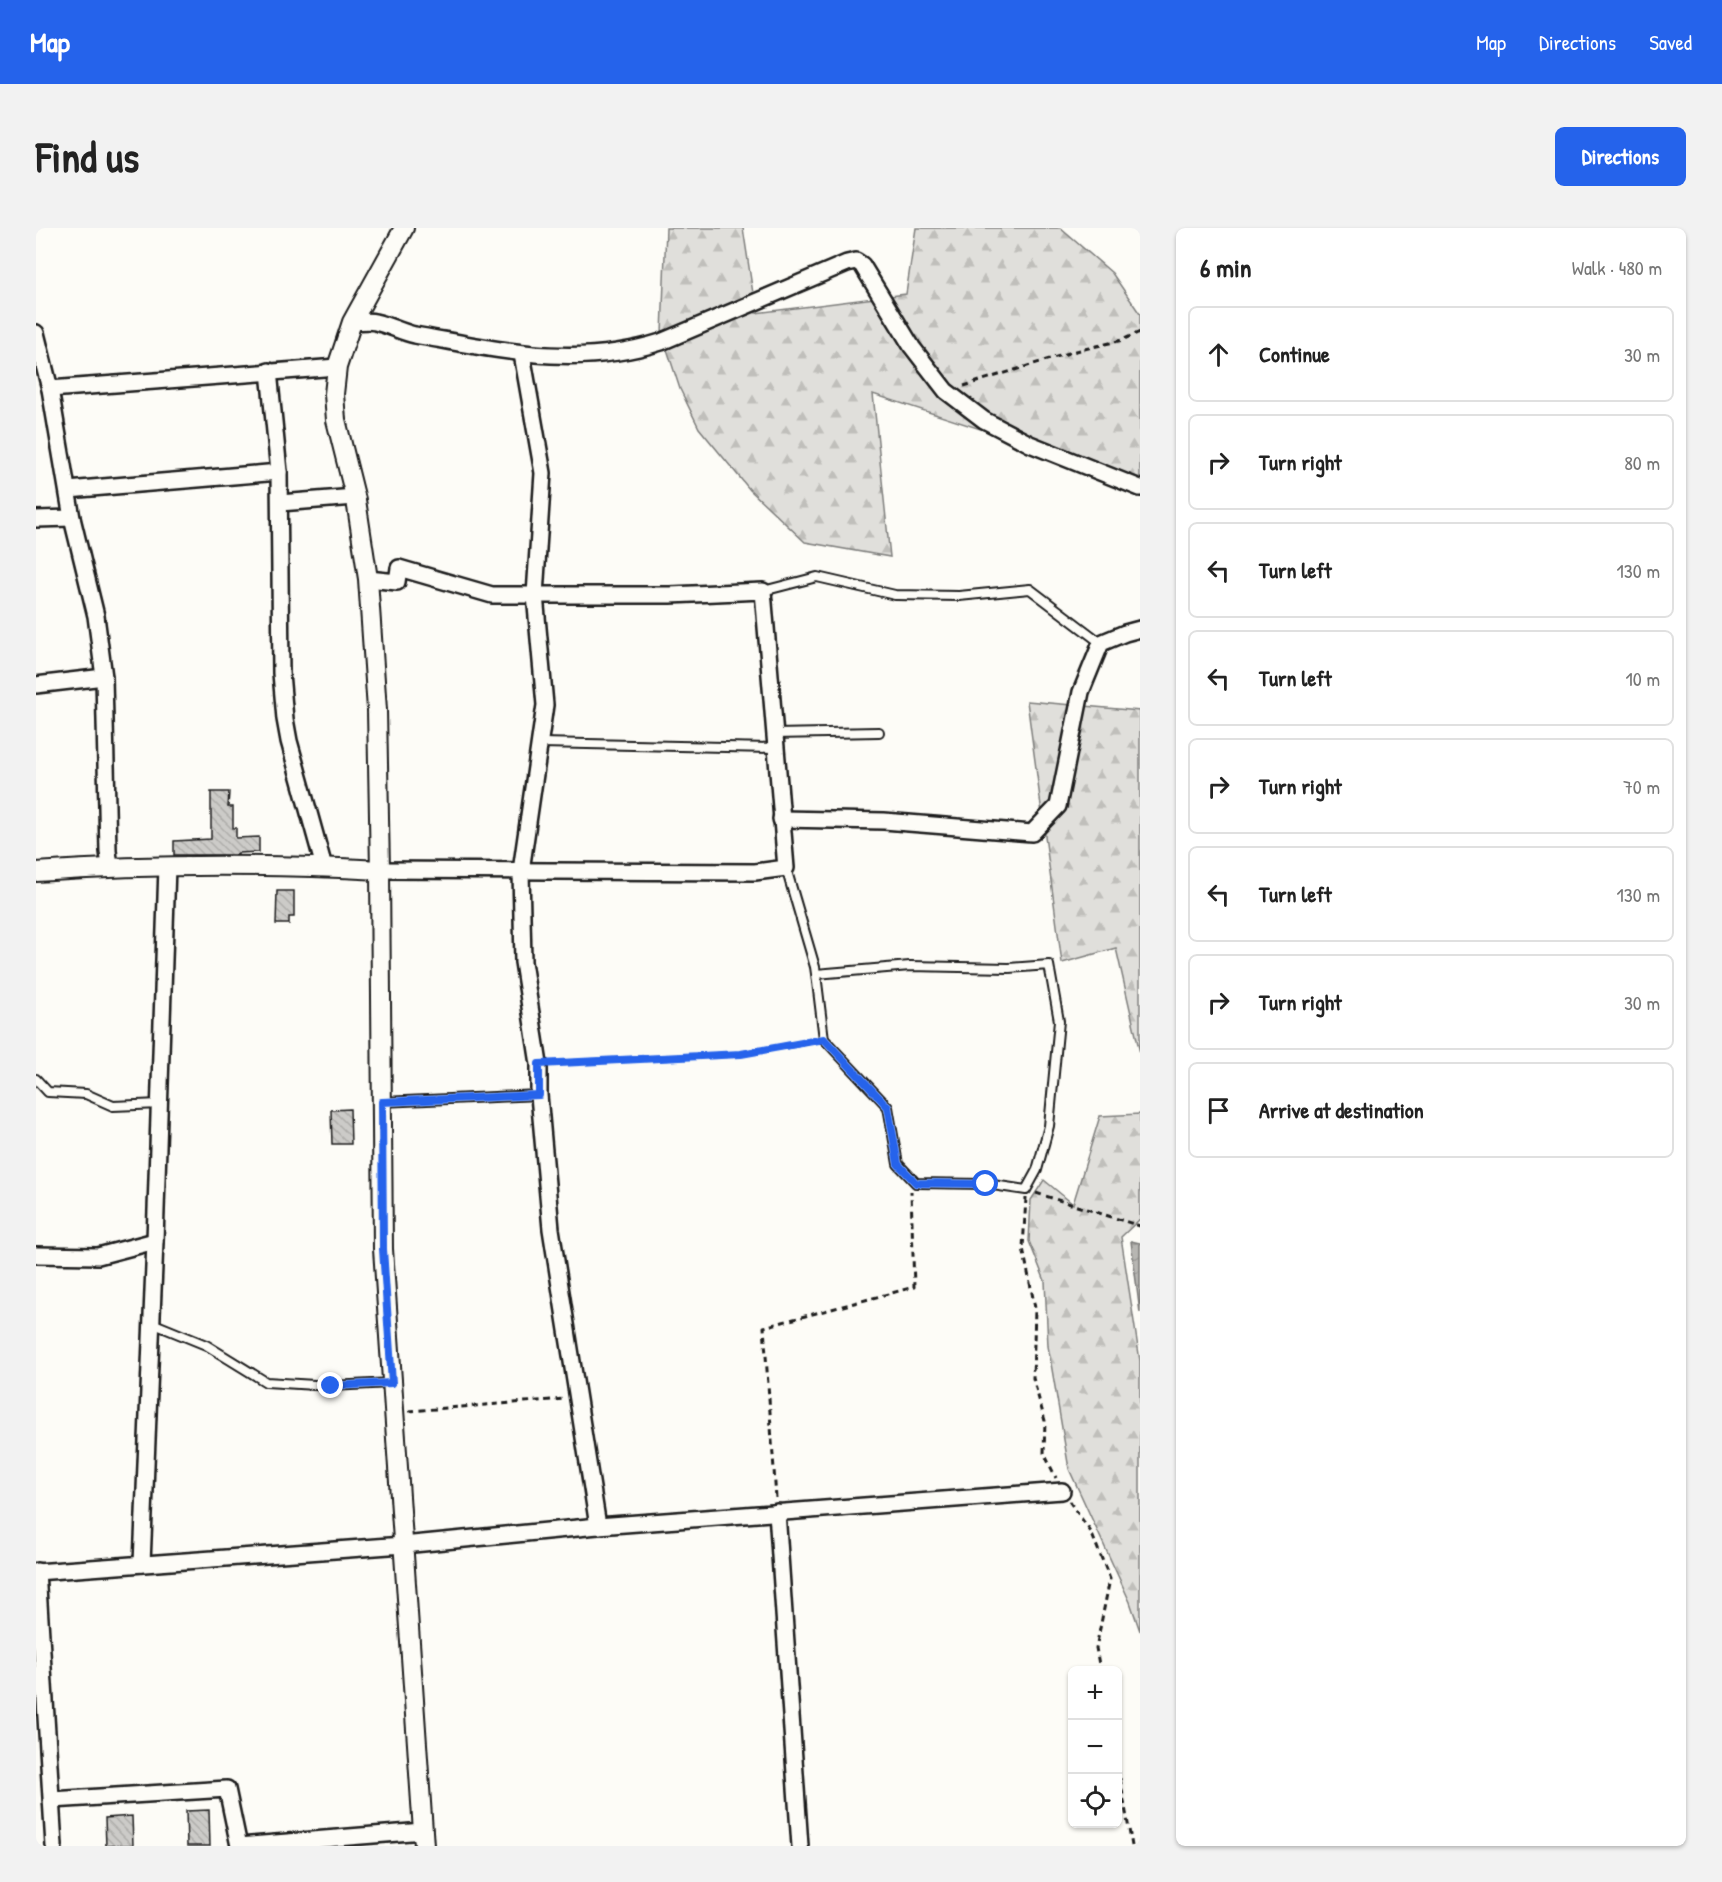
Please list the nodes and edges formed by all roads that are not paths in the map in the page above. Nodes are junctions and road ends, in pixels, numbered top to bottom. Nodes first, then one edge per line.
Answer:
1 (404, 228) edge
2 (352, 322) junction
3 (36, 333) edge
4 (522, 354) junction
5 (337, 367) junction
6 (269, 371) junction
7 (50, 389) junction
8 (279, 472) junction
9 (1140, 488) edge
10 (68, 490) junction
11 (355, 497) junction
12 (280, 503) junction
13 (72, 518) junction
14 (36, 519) edge
15 (368, 579) junction
16 (763, 591) junction
17 (535, 596) junction
18 (1140, 629) edge
19 (1101, 643) junction
20 (104, 677) junction
21 (36, 685) edge
22 (879, 732) dead end
23 (775, 741) junction
24 (541, 743) junction
25 (781, 819) junction
26 (167, 866) junction
27 (110, 867) junction
28 (324, 867) junction
29 (786, 868) junction
30 (380, 870) junction
31 (36, 872) edge
32 (521, 872) junction
33 (816, 975) junction
34 (36, 1079) edge
35 (539, 1095) junction
36 (382, 1102) junction
37 (160, 1104) junction
38 (155, 1241) junction
39 (36, 1255) edge
40 (152, 1323) junction
41 (392, 1383) junction
42 (1062, 1491) road end
43 (777, 1512) junction
44 (598, 1526) junction
45 (403, 1545) junction
46 (142, 1564) junction
47 (37, 1572) edge
48 (40, 1674) edge
49 (52, 1800) junction
50 (424, 1839) edge
51 (327, 1842) edge
52 (54, 1846) edge
53 (239, 1846) edge
54 (800, 1846) edge

1 - 2 street
2 - 4 street
2 - 5 street
3 - 7 street
4 - 9 street
4 - 17 street
5 - 6 street
5 - 11 street
6 - 7 street
6 - 8 street
7 - 10 street
8 - 10 street
8 - 12 street
10 - 13 street
11 - 12 street
11 - 15 street
12 - 28 street
13 - 14 street
13 - 20 street
15 - 17 street
15 - 30 street
16 - 17 street
16 - 19 lane
16 - 23 street
17 - 24 street
18 - 19 street
19 - 25 street
20 - 21 street
20 - 27 street
22 - 23 lane
23 - 24 lane
23 - 25 street
24 - 32 street
25 - 29 street
26 - 27 street
26 - 28 street
26 - 37 street
27 - 31 street
28 - 30 street
29 - 32 street
29 - 33 lane
30 - 32 street
30 - 36 street
32 - 35 street
33 - 33 lane
34 - 37 lane
35 - 36 lane
35 - 44 street
36 - 41 street
37 - 38 street
38 - 39 street
38 - 40 street
40 - 41 lane
40 - 46 street
41 - 45 street
42 - 43 street
43 - 44 street
43 - 54 street
44 - 45 street
45 - 46 street
45 - 50 street
46 - 47 street
47 - 48 street
48 - 49 street
49 - 52 street
49 - 53 street
50 - 51 street
51 - 53 street

